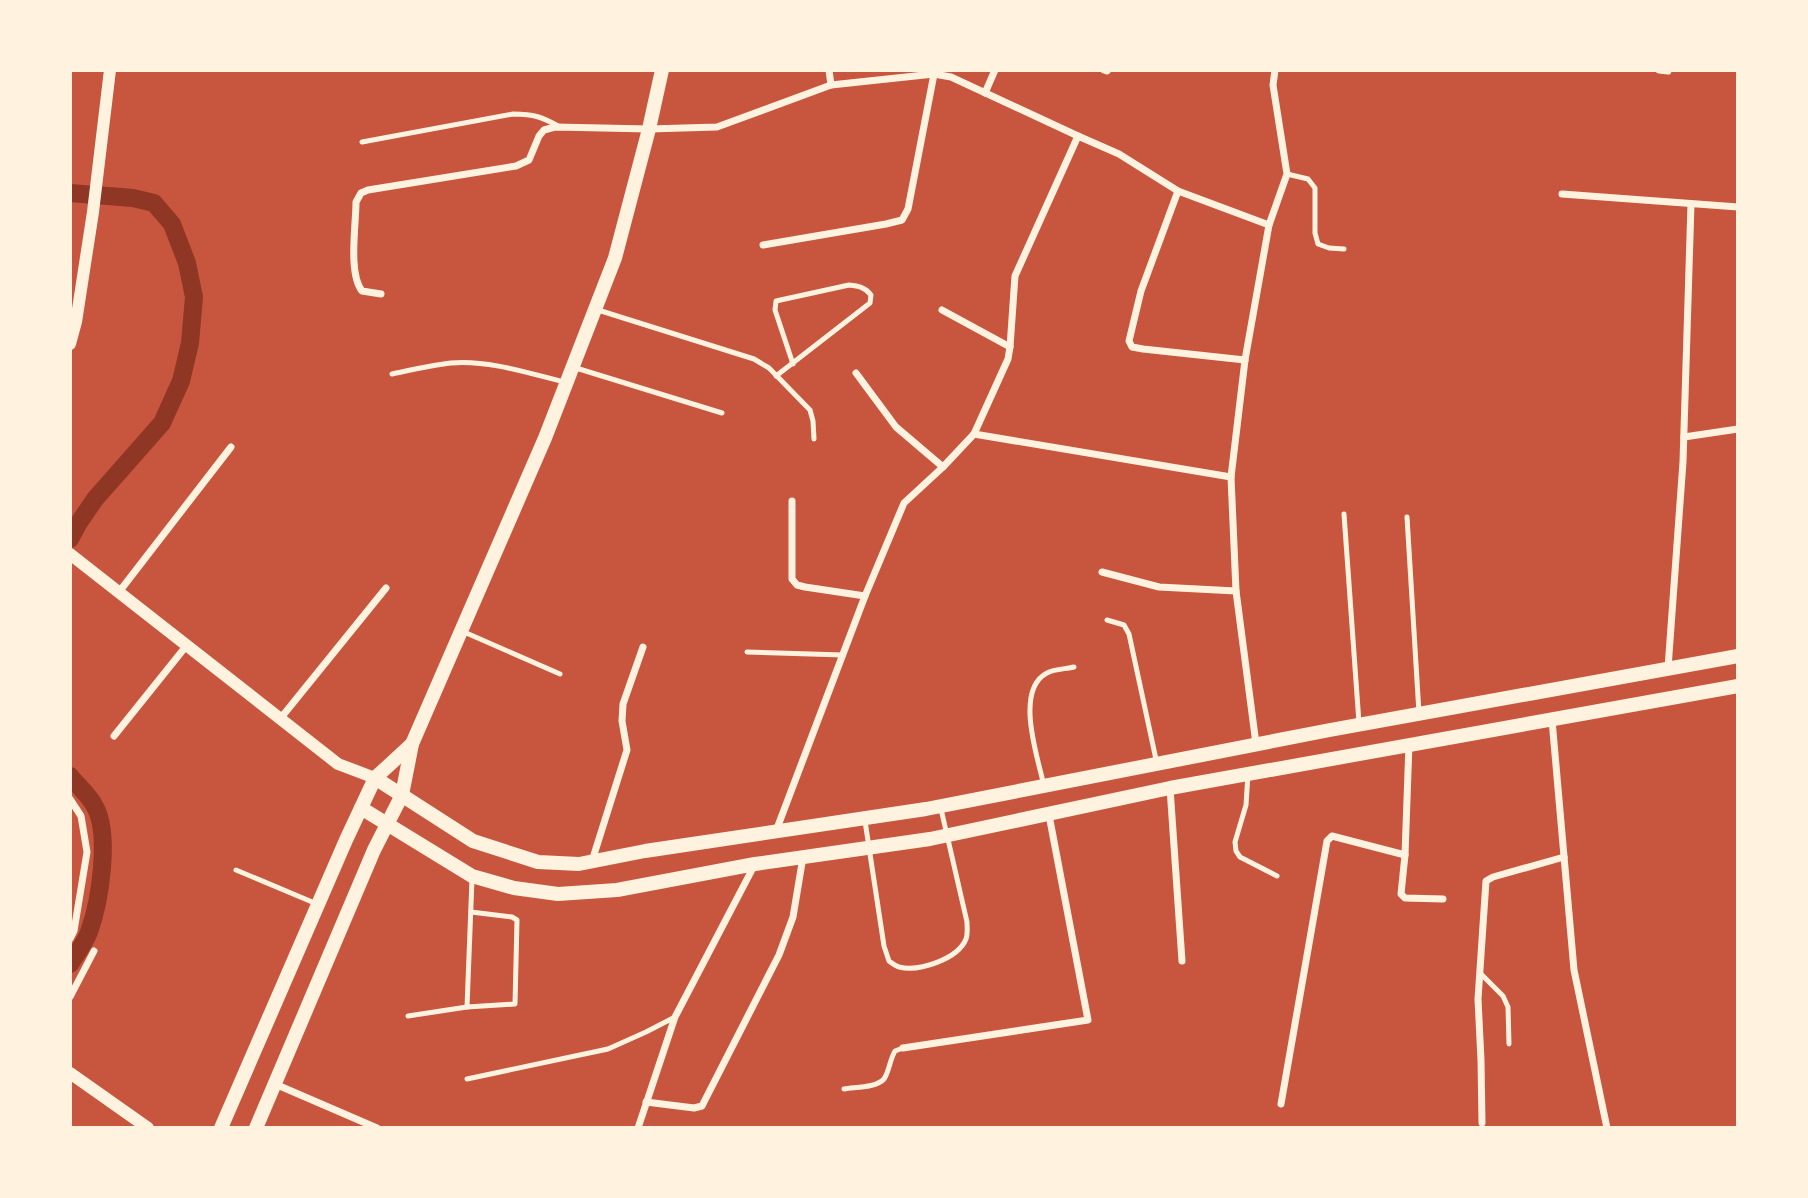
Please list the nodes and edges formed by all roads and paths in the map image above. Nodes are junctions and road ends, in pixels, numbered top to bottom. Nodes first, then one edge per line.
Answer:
1 (110, 70) edge
2 (662, 70) edge
3 (829, 70) edge
4 (995, 70) edge
5 (1275, 70) edge
6 (934, 74) junction
7 (831, 85) junction
8 (985, 93) junction
9 (560, 127) junction
10 (649, 128) junction
11 (1078, 136) junction
12 (362, 142) dead end
13 (1287, 174) junction
14 (1178, 191) junction
15 (1562, 194) dead end
16 (1691, 204) junction
17 (1738, 207) edge
18 (1269, 225) junction
19 (762, 245) dead end
20 (1344, 249) dead end
21 (381, 294) dead end
22 (595, 309) junction
23 (942, 310) dead end
24 (70, 344) edge
25 (1010, 347) junction
26 (1245, 360) junction
27 (793, 364) junction
28 (573, 367) junction
29 (856, 373) dead end
30 (392, 374) dead end
31 (776, 376) junction
32 (566, 383) junction
33 (722, 413) dead end
34 (1738, 429) edge
35 (974, 433) junction
36 (1684, 437) junction
37 (814, 439) dead end
38 (231, 447) dead end
39 (943, 467) junction
40 (1231, 477) junction
41 (792, 501) dead end
42 (1344, 514) dead end
43 (1407, 517) dead end
44 (72, 555) edge
45 (1102, 572) dead end
46 (386, 588) dead end
47 (1236, 591) junction
48 (119, 592) junction
49 (865, 596) junction
50 (1107, 620) dead end
51 (461, 631) junction
52 (187, 645) junction
53 (643, 647) dead end
54 (747, 652) dead end
55 (843, 655) junction
56 (1738, 656) edge
57 (1074, 667) dead end
58 (1668, 669) junction
59 (560, 674) dead end
60 (1738, 686) edge
61 (1419, 714) junction
62 (280, 719) junction
63 (1552, 719) junction
64 (1359, 725) junction
65 (114, 736) dead end
66 (412, 744) junction
67 (1256, 744) junction
68 (1409, 744) junction
69 (1157, 764) junction
70 (1248, 774) junction
71 (375, 778) junction
72 (1044, 786) junction
73 (1170, 788) junction
74 (402, 795) junction
75 (70, 799) edge
76 (941, 806) junction
77 (361, 808) junction
78 (1049, 815) junction
79 (864, 818) junction
80 (387, 824) junction
81 (776, 831) junction
82 (947, 836) junction
83 (869, 848) junction
84 (1405, 855) junction
85 (1564, 857) junction
86 (803, 858) junction
87 (592, 861) junction
88 (755, 864) junction
89 (236, 870) dead end
90 (472, 876) junction
91 (1277, 876) dead end
92 (1443, 899) dead end
93 (318, 905) junction
94 (471, 912) junction
95 (70, 939) edge
96 (94, 951) dead end
97 (1182, 961) dead end
98 (1480, 973) junction
99 (70, 997) edge
100 (467, 1007) junction
101 (408, 1016) dead end
102 (675, 1017) junction
103 (1509, 1044) dead end
104 (903, 1048) joint
105 (70, 1073) edge
106 (467, 1079) dead end
107 (275, 1084) junction
108 (844, 1089) dead end
109 (646, 1102) junction
110 (1281, 1104) dead end
111 (1482, 1123) dead end
112 (148, 1128) edge
113 (220, 1128) edge
114 (256, 1128) edge
115 (377, 1128) edge
116 (638, 1128) edge
117 (1606, 1128) edge

1 - 24 street
2 - 10 main road
3 - 7 street
4 - 8 street
5 - 13 street
6 - 7 street
6 - 8 street
6 - 19 street
7 - 10 street
8 - 11 street
9 - 10 street
9 - 12 lane
9 - 21 street
10 - 22 main road
11 - 14 street
11 - 25 street
13 - 18 street
13 - 20 lane
14 - 18 street
14 - 26 street
15 - 16 street
16 - 17 street
16 - 36 street
18 - 26 street
22 - 28 main road
22 - 31 lane
23 - 25 street
25 - 35 street
26 - 40 street
27 - 27 lane
27 - 31 lane
28 - 32 main road
28 - 33 lane
29 - 39 street
30 - 32 lane
31 - 37 lane
32 - 51 main road
34 - 36 street
35 - 39 street
35 - 40 street
36 - 58 street
38 - 48 street
39 - 49 street
40 - 47 street
41 - 49 street
42 - 64 lane
43 - 61 lane
44 - 48 street
45 - 47 street
46 - 62 street
47 - 67 street
48 - 52 street
49 - 55 street
50 - 69 lane
51 - 59 lane
51 - 66 main road
52 - 62 street
52 - 65 street
53 - 87 street
54 - 55 lane
55 - 81 street
56 - 58 main road
57 - 72 lane
58 - 61 main road
60 - 63 main road
61 - 64 main road
62 - 71 street
63 - 68 main road
63 - 85 street
64 - 67 main road
66 - 71 main road
66 - 74 main road
67 - 69 main road
68 - 70 main road
68 - 84 street
69 - 72 main road
70 - 73 main road
70 - 91 lane
71 - 74 main road
71 - 77 main road
72 - 76 main road
73 - 78 main road
73 - 97 street
74 - 80 main road
74 - 87 main road
75 - 95 street
76 - 79 main road
76 - 82 lane
77 - 80 main road
77 - 93 main road
78 - 82 main road
78 - 104 street
79 - 81 main road
79 - 83 lane
80 - 90 main road
80 - 107 main road
81 - 87 main road
82 - 83 main road
82 - 83 lane
83 - 86 main road
84 - 92 street
84 - 110 street
85 - 98 street
85 - 117 street
86 - 88 main road
86 - 109 street
88 - 90 main road
88 - 102 street
89 - 93 lane
90 - 94 lane
93 - 113 main road
94 - 100 lane
94 - 100 lane
96 - 99 street
98 - 103 lane
98 - 111 street
100 - 101 lane
102 - 106 lane
102 - 109 street
104 - 108 lane
105 - 112 street
107 - 114 main road
107 - 115 street
109 - 116 street

